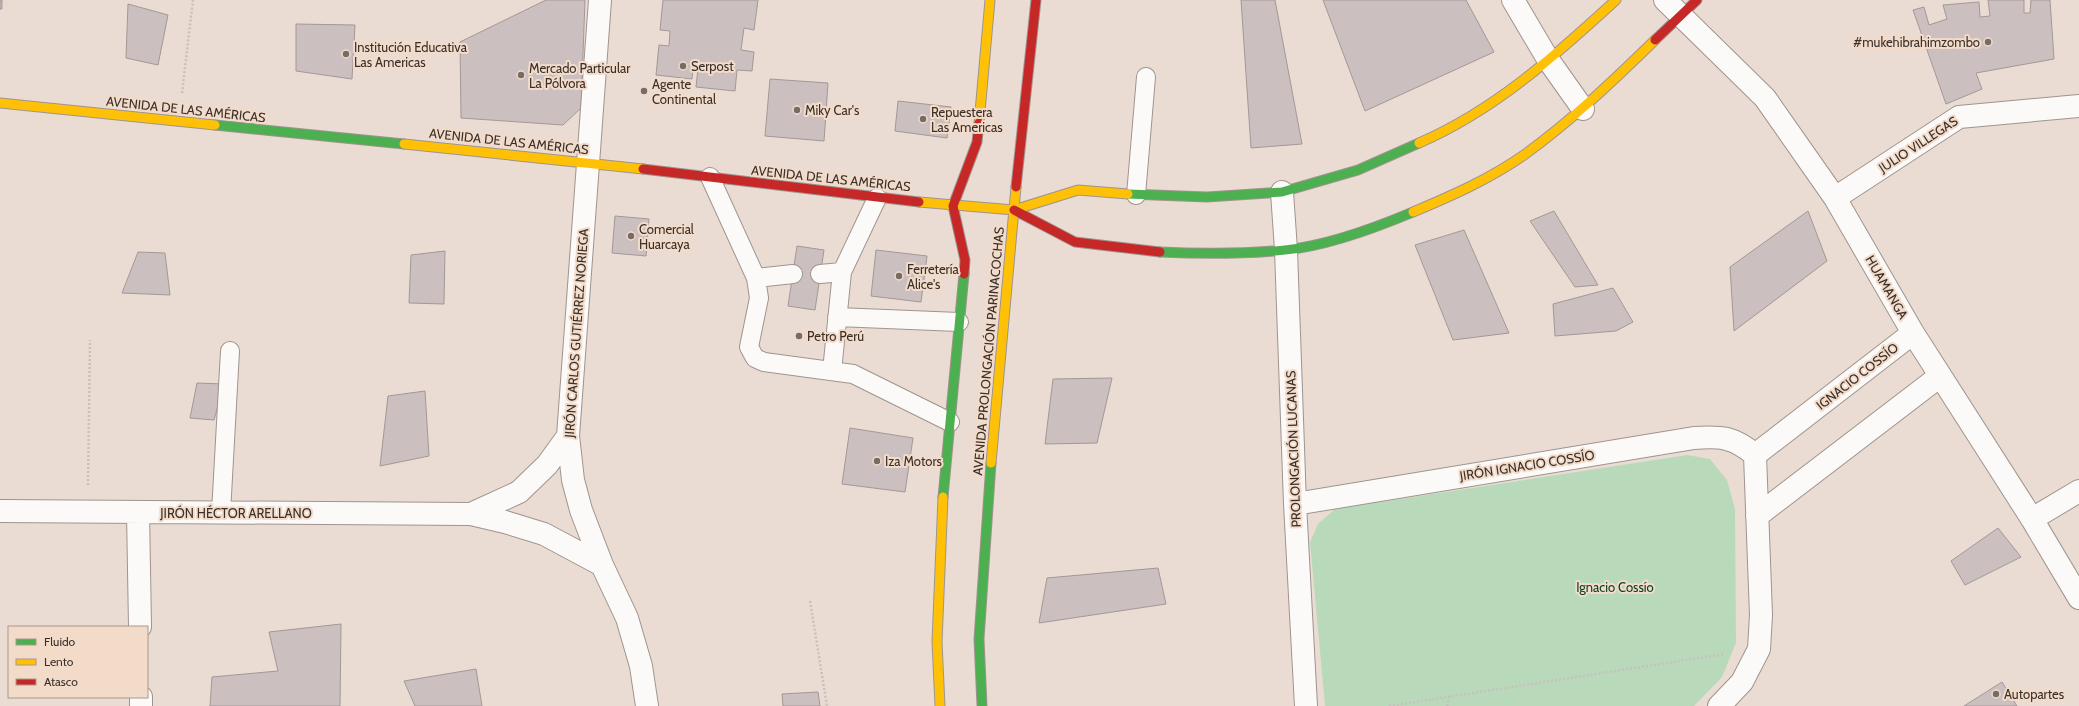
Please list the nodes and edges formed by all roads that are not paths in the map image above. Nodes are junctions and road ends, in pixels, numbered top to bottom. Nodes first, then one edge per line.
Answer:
1 (600, 0) edge
2 (990, 0) edge
3 (1036, 0) edge
4 (1513, 0) edge
5 (1616, 0) edge
6 (1665, 0) edge
7 (1697, 0) edge
8 (1680, 16) junction
9 (1549, 62) junction
10 (1146, 77) dead end
11 (0, 103) edge
12 (2079, 106) edge
13 (1583, 109) junction
14 (587, 162) junction
15 (710, 177) junction
16 (1282, 192) junction
17 (1136, 195) junction
18 (877, 198) junction
19 (1835, 198) junction
20 (953, 206) junction
21 (1014, 210) junction
22 (1286, 250) junction
23 (842, 272) junction
24 (793, 274) dead end
25 (820, 274) dead end
26 (756, 278) junction
27 (837, 317) junction
28 (959, 322) junction
29 (1913, 333) junction
30 (230, 351) dead end
31 (832, 371) junction
32 (1940, 376) junction
33 (950, 422) junction
34 (568, 436) junction
35 (1755, 454) junction
36 (2079, 491) edge
37 (1295, 504) junction
38 (0, 511) edge
39 (138, 512) junction
40 (221, 513) junction
41 (471, 514) junction
42 (1757, 516) junction
43 (2032, 518) junction
44 (602, 565) junction
45 (2079, 598) edge
46 (140, 626) edge
47 (647, 706) edge
48 (940, 706) edge
49 (982, 706) edge
50 (1306, 706) edge
51 (1719, 706) edge

1 - 14 street, JIRÓN CARLOS GUTIÉRREZ NORIEGA
2 - 20 street
3 - 21 street, AVENIDA PROLONGACIÓN PARINACOCHAS
4 - 9 street
5 - 9 street, AVENIDA DE LAS AMÉRICAS
6 - 8 street, HUAMANGA
7 - 8 street, AVENIDA DE LAS AMÉRICAS
8 - 13 street, AVENIDA DE LAS AMÉRICAS
8 - 19 street, HUAMANGA
9 - 13 street
9 - 16 street, AVENIDA DE LAS AMÉRICAS
10 - 17 lane
11 - 14 street, AVENIDA DE LAS AMÉRICAS
12 - 19 street, JULIO VILLEGAS
13 - 22 street, AVENIDA DE LAS AMÉRICAS
14 - 15 street, AVENIDA DE LAS AMÉRICAS
14 - 34 street, JIRÓN CARLOS GUTIÉRREZ NORIEGA
15 - 18 street, AVENIDA DE LAS AMÉRICAS
15 - 26 lane
16 - 17 street, AVENIDA DE LAS AMÉRICAS
16 - 22 street, PROLONGACIÓN LUCANAS
17 - 21 street, AVENIDA DE LAS AMÉRICAS
18 - 20 street, AVENIDA DE LAS AMÉRICAS
18 - 23 lane
19 - 29 street, HUAMANGA
20 - 21 street, AVENIDA DE LAS AMÉRICAS
20 - 28 street
21 - 22 street, AVENIDA DE LAS AMÉRICAS
21 - 49 street, AVENIDA PROLONGACIÓN PARINACOCHAS
22 - 37 street, PROLONGACIÓN LUCANAS
23 - 25 lane
23 - 27 lane
24 - 26 lane
26 - 31 lane
27 - 28 lane
27 - 31 lane
28 - 33 street
29 - 32 street, HUAMANGA
29 - 35 street, IGNACIO COSSÍO
30 - 40 lane
31 - 33 lane
32 - 42 street
32 - 43 street, HUAMANGA
33 - 48 street
34 - 41 street, JIRÓN HÉCTOR ARELLANO
34 - 44 street, JIRÓN CARLOS GUTIÉRREZ NORIEGA
35 - 37 street, JIRÓN IGNACIO COSSÍO
35 - 42 street
36 - 43 street
37 - 50 street, PROLONGACIÓN LUCANAS
38 - 39 street, JIRÓN HÉCTOR ARELLANO
39 - 40 street, JIRÓN HÉCTOR ARELLANO
39 - 46 street
40 - 41 street, JIRÓN HÉCTOR ARELLANO
41 - 44 street, JIRÓN HÉCTOR ARELLANO
42 - 51 street
43 - 45 street, HUAMANGA
44 - 47 street, JIRÓN CARLOS GUTIÉRREZ NORIEGA

